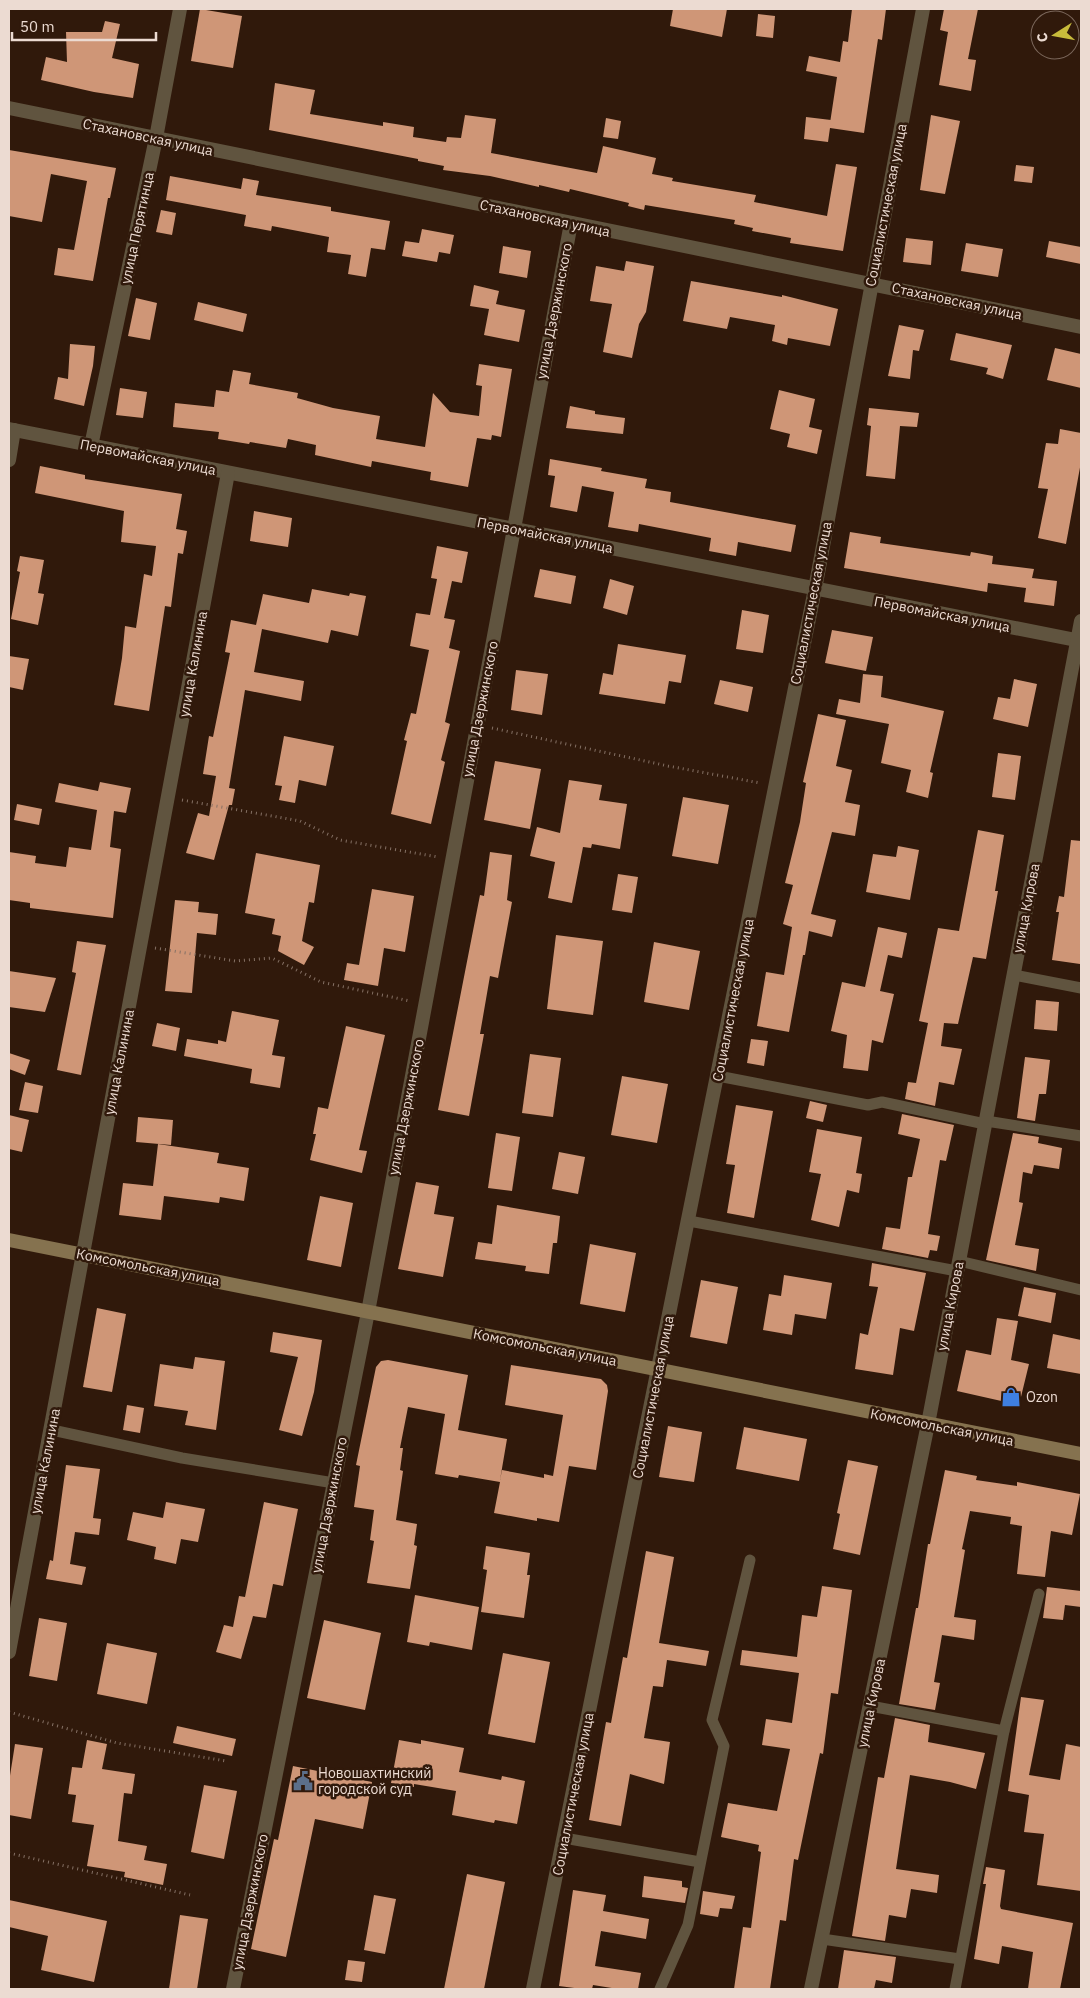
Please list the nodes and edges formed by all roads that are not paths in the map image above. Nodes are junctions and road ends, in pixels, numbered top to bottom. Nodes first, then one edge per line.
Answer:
1 (180, 9) edge
2 (923, 9) edge
3 (9, 108) edge
4 (156, 138) junction
5 (571, 223) junction
6 (871, 284) junction
7 (1081, 327) edge
8 (12, 430) edge
9 (91, 446) junction
10 (9, 460) edge
11 (228, 473) junction
12 (513, 529) junction
13 (815, 589) junction
14 (1081, 621) edge
15 (1079, 641) edge
16 (1014, 975) junction
17 (1081, 988) edge
18 (718, 1076) junction
19 (986, 1122) junction
20 (1081, 1136) edge
21 (689, 1222) junction
22 (9, 1240) edge
23 (82, 1254) junction
24 (958, 1266) junction
25 (1081, 1290) edge
26 (368, 1312) junction
27 (659, 1370) junction
28 (928, 1424) junction
29 (52, 1430) junction
30 (1081, 1454) edge
31 (334, 1483) junction
32 (750, 1560) dead end
33 (1039, 1594) dead end
34 (9, 1652) edge
35 (870, 1706) junction
36 (1004, 1731) junction
37 (564, 1838) junction
38 (700, 1862) junction
39 (822, 1939) junction
40 (960, 1959) junction
41 (232, 1989) edge
42 (534, 1989) edge
43 (660, 1989) edge
44 (811, 1989) edge
45 (955, 1989) edge

1 - 4 street, улица Перятинца
2 - 6 street, Социалистическая улица
3 - 4 street, Стахановская улица
4 - 5 street, Стахановская улица
4 - 9 street, улица Перятинца
5 - 6 street, Стахановская улица
5 - 12 street, улица Дзержинского
6 - 7 street, Стахановская улица
6 - 13 street, Социалистическая улица
8 - 9 street, Первомайская улица
8 - 10 street
9 - 11 street, Первомайская улица
11 - 12 street, Первомайская улица
11 - 23 street, улица Калинина
12 - 13 street, Первомайская улица
12 - 26 street, улица Дзержинского
13 - 15 street, Первомайская улица
13 - 18 street, Социалистическая улица
14 - 15 street, улица Кирова
15 - 16 street, улица Кирова
16 - 17 lane
16 - 19 street, улица Кирова
18 - 19 lane
18 - 21 street, Социалистическая улица
19 - 20 lane
19 - 24 street, улица Кирова
21 - 24 lane
21 - 27 street, Социалистическая улица
22 - 23 main road, Комсомольская улица
23 - 26 main road, Комсомольская улица
23 - 29 street, улица Калинина
24 - 25 lane
24 - 28 street, улица Кирова
26 - 27 main road, Комсомольская улица
26 - 31 street, улица Дзержинского
27 - 28 main road, Комсомольская улица
27 - 37 street, Социалистическая улица
28 - 30 main road, Комсомольская улица
28 - 35 street, улица Кирова
29 - 31 lane
29 - 34 street, улица Калинина
31 - 41 street, улица Дзержинского
32 - 38 lane
33 - 36 lane
35 - 36 lane
35 - 39 street, улица Кирова
36 - 40 lane
37 - 38 lane
37 - 42 street, Социалистическая улица
38 - 43 lane
39 - 40 lane
39 - 44 street, улица Кирова
40 - 45 lane

